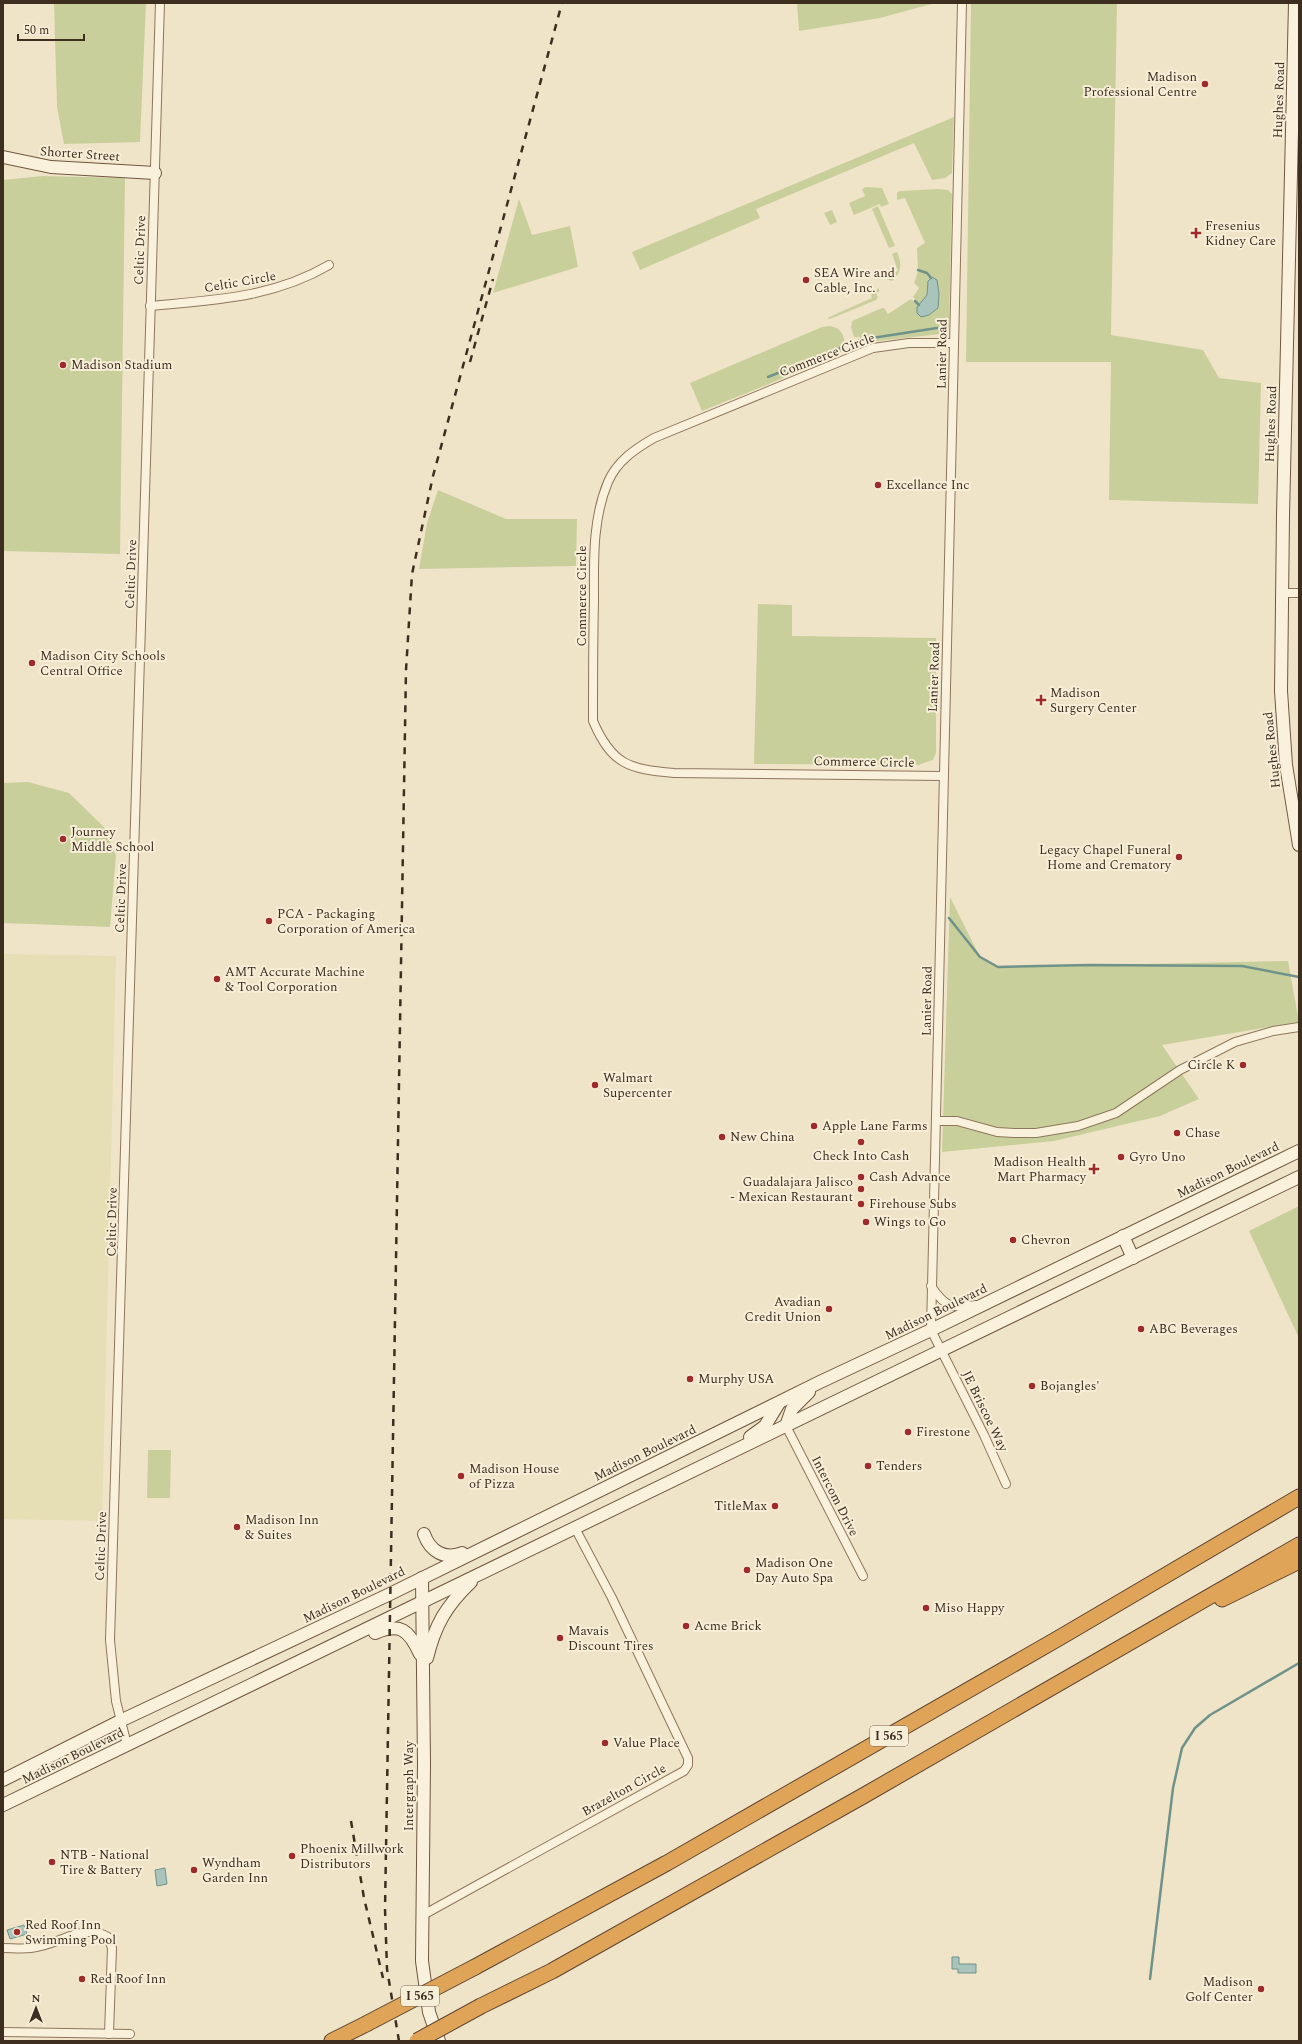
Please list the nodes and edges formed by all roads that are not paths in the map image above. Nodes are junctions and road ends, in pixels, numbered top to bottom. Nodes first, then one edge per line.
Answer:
1 (160, 3) edge
2 (962, 3) edge
3 (1295, 3) edge
4 (3, 157) edge
5 (155, 173) junction
6 (329, 265) dead end
7 (150, 306) junction
8 (954, 343) junction
9 (1281, 593) junction
10 (1299, 593) edge
11 (943, 776) junction
12 (1299, 845) edge
13 (1299, 1027) edge
14 (936, 1121) junction
15 (1299, 1151) edge
16 (1299, 1177) edge
17 (1123, 1236) junction
18 (1133, 1258) junction
19 (931, 1286) junction
20 (985, 1304) junction
21 (931, 1330) junction
22 (942, 1350) junction
23 (820, 1382) junction
24 (779, 1403) junction
25 (786, 1426) junction
26 (732, 1452) junction
27 (1006, 1484) dead end
28 (1299, 1493) edge
29 (1299, 1497) edge
30 (1276, 1510) junction
31 (529, 1525) junction
32 (575, 1528) junction
33 (424, 1534) dead end
34 (1299, 1545) edge
35 (1299, 1561) edge
36 (478, 1575) junction
37 (863, 1576) dead end
38 (422, 1578) junction
39 (422, 1602) junction
40 (1155, 1628) junction
41 (317, 1652) junction
42 (423, 1658) junction
43 (423, 1675) junction
44 (120, 1721) junction
45 (127, 1744) junction
46 (3, 1780) edge
47 (3, 1805) edge
48 (423, 1915) junction
49 (3, 1948) edge
50 (3, 2032) edge
51 (109, 2034) junction
52 (130, 2034) dead end
53 (332, 2041) edge
54 (417, 2041) edge
55 (439, 2041) edge

1 - 5 street, Celtic Drive
2 - 8 street, Lanier Road
3 - 9 main road, Hughes Road
4 - 5 main road, Shorter Street
5 - 7 street, Celtic Drive
6 - 7 street, Celtic Circle
7 - 44 street, Celtic Drive
8 - 11 street, Lanier Road
8 - 11 street, Commerce Circle
9 - 10 street
9 - 12 main road, Hughes Road
11 - 14 street, Lanier Road
13 - 14 street
14 - 19 street, Lanier Road
15 - 17 main road, Madison Boulevard
16 - 18 main road, Madison Boulevard
17 - 18 main road
17 - 20 main road, Madison Boulevard
18 - 22 main road, Madison Boulevard
19 - 20 street
19 - 21 street, Lanier Road
20 - 21 main road, Madison Boulevard
21 - 22 street, Lanier Road
21 - 23 main road, Madison Boulevard
22 - 25 main road, Madison Boulevard
22 - 27 street, JE Briscoe Way
23 - 24 main road, Madison Boulevard
23 - 25 main road
24 - 26 main road
24 - 31 main road, Madison Boulevard
25 - 26 main road, Madison Boulevard
25 - 37 street, Intercom Drive
26 - 32 main road, Madison Boulevard
28 - 30 highway
29 - 30 highway, I 565
30 - 53 highway, I 565, bridge
31 - 33 main road
31 - 38 main road, Madison Boulevard
32 - 36 main road, Madison Boulevard
32 - 48 street, Brazelton Circle
34 - 40 highway
35 - 40 highway
36 - 39 main road, Madison Boulevard
36 - 43 main road
38 - 39 main road, Intergraph Way
38 - 44 main road, Madison Boulevard
39 - 41 main road, Madison Boulevard
39 - 42 main road, Intergraph Way
40 - 54 highway, bridge
41 - 42 main road
41 - 45 main road, Madison Boulevard
42 - 43 main road, Intergraph Way
43 - 48 main road, Intergraph Way
44 - 45 street, Celtic Drive
44 - 46 main road, Madison Boulevard
45 - 47 main road, Madison Boulevard
48 - 55 main road, Intergraph Way
49 - 51 street
50 - 51 street
51 - 52 street

